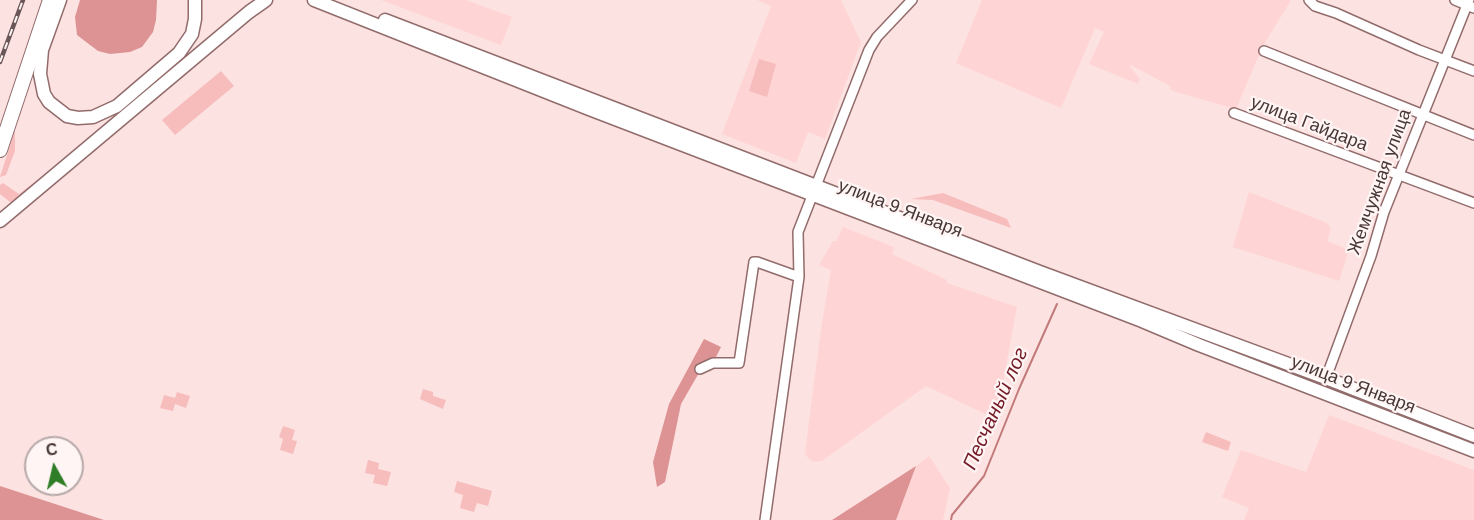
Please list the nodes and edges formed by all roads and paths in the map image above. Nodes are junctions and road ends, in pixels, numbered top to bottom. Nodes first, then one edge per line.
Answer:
1 (52, 0) edge
2 (60, 0) edge
3 (195, 0) edge
4 (266, 0) edge
5 (314, 0) edge
6 (334, 0) edge
7 (912, 0) edge
8 (1309, 0) edge
9 (1455, 0) edge
10 (1470, 4) edge
11 (1264, 51) dead end
12 (1445, 60) junction
13 (1474, 71) edge
14 (1234, 113) dead end
15 (1422, 114) junction
16 (1474, 135) edge
17 (0, 150) edge
18 (1398, 176) junction
19 (814, 190) junction
20 (1474, 204) edge
21 (889, 219) junction
22 (0, 221) edge
23 (799, 277) junction
24 (739, 363) junction
25 (700, 369) dead end
26 (735, 374) dead end
27 (1326, 378) junction
28 (1474, 436) edge
29 (1474, 451) edge
30 (765, 520) edge

1 - 17 highway
2 - 3 main road
4 - 22 main road
5 - 19 main road, улица 9 Января
6 - 19 main road, улица 9 Января
7 - 19 street
8 - 12 street
9 - 10 street
10 - 12 street, Жемчужная улица
11 - 15 street
12 - 13 street
12 - 15 street, Жемчужная улица
14 - 18 street, улица Гайдара
15 - 16 street
15 - 18 street, Жемчужная улица
18 - 20 street, улица Гайдара
18 - 27 street, Жемчужная улица
19 - 21 main road, улица 9 Января
19 - 23 street
21 - 27 main road, улица 9 Января
21 - 29 main road, улица 9 Января
23 - 24 street
23 - 30 street
24 - 25 street
24 - 26 street
27 - 28 main road, улица 9 Января

